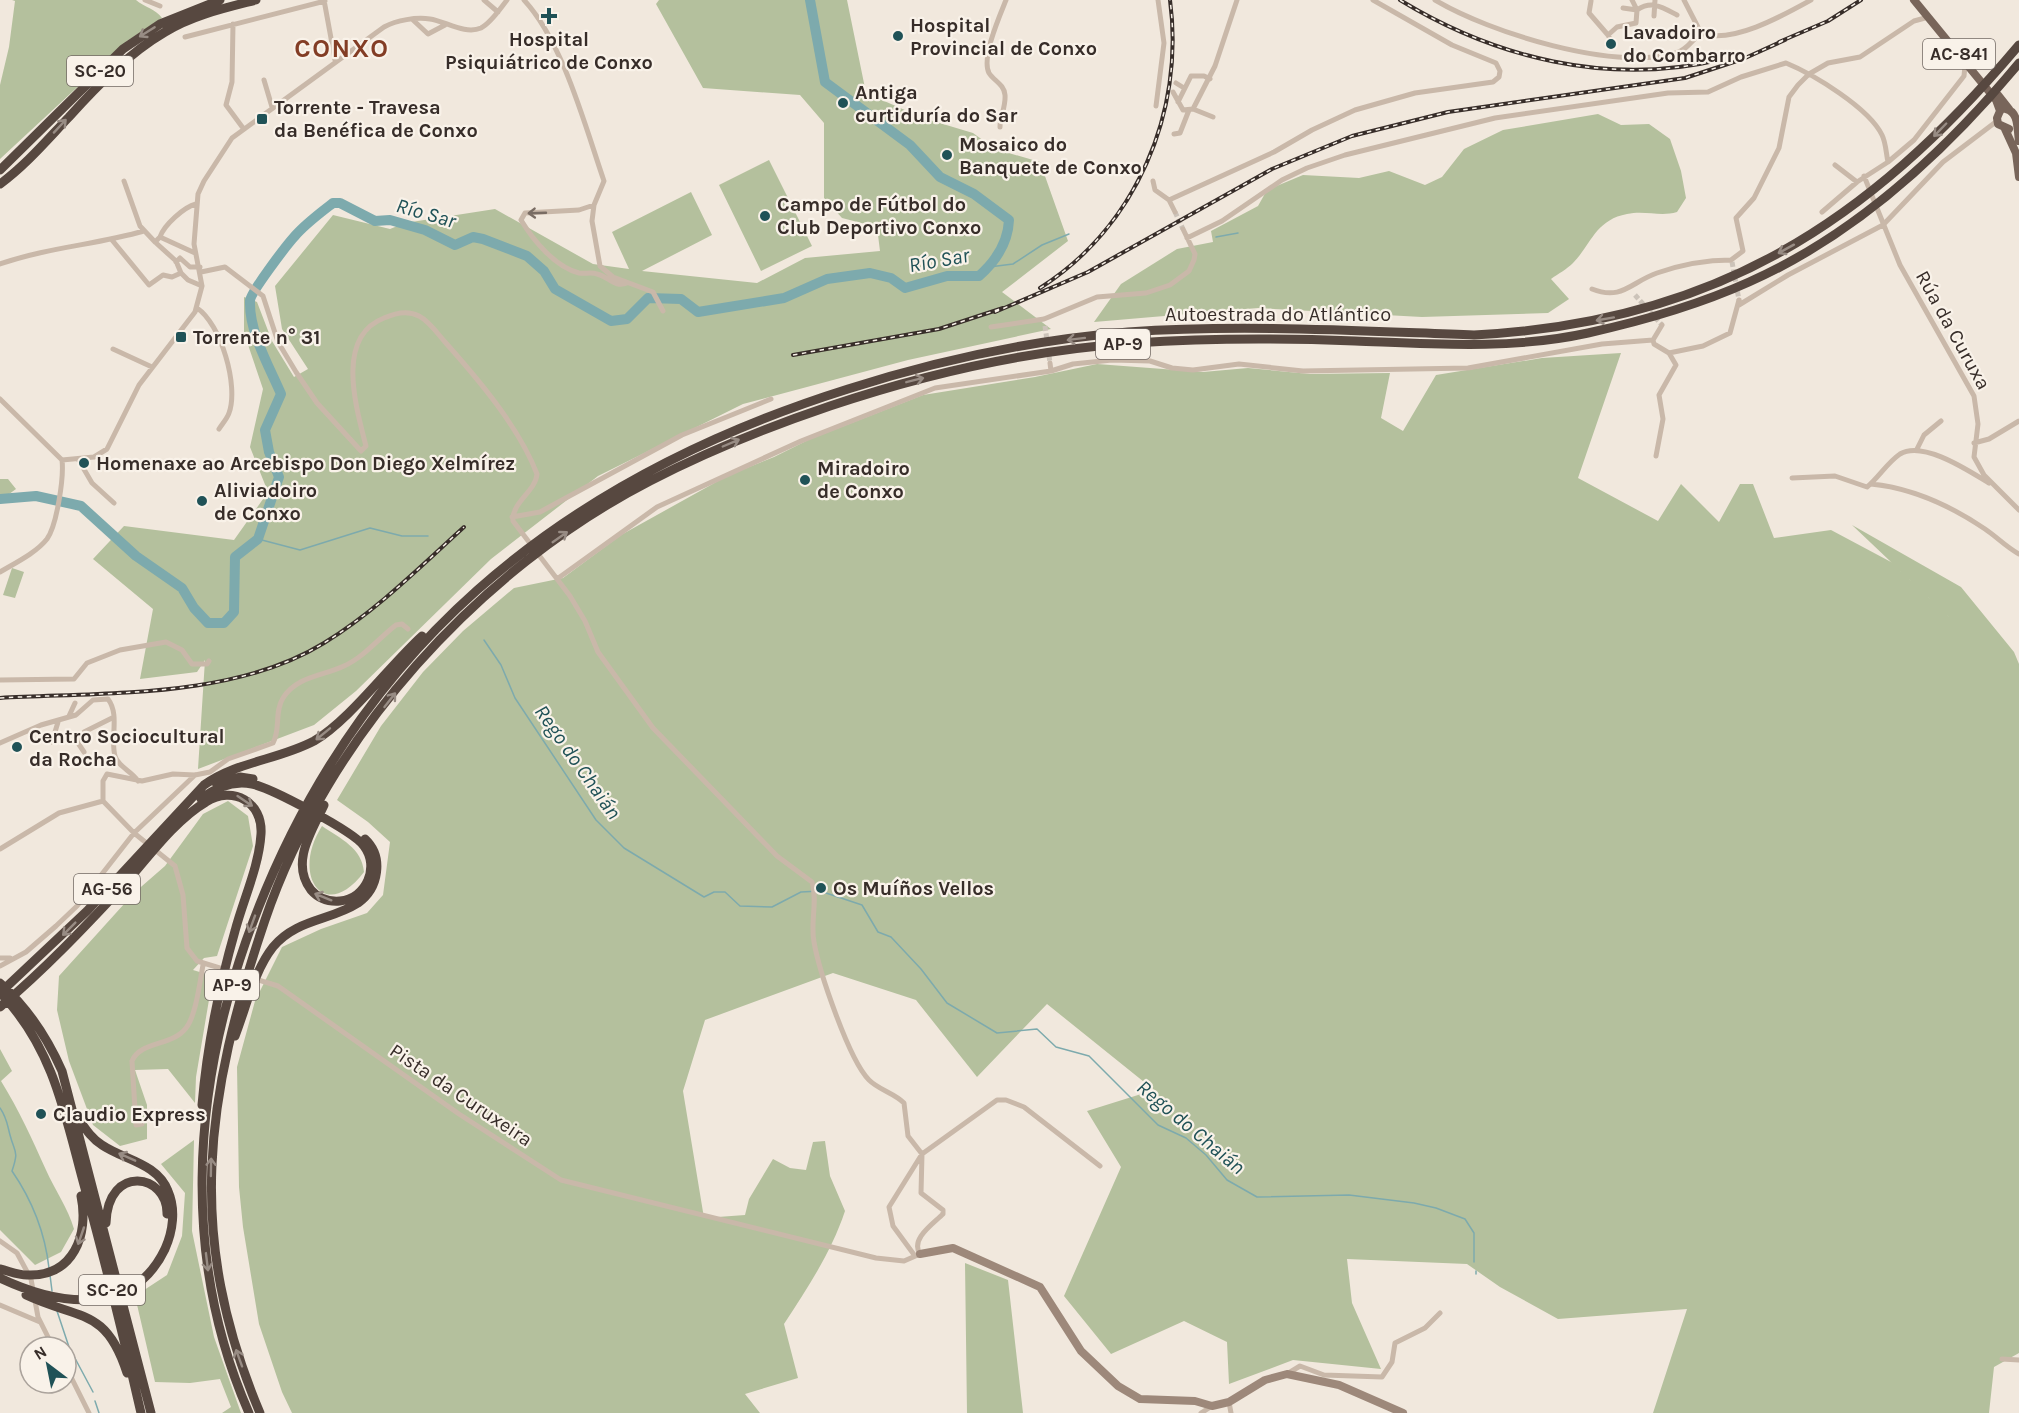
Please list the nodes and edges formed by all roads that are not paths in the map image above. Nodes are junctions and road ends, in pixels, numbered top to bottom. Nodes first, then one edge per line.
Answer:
1 (145, 0) edge
2 (220, 0) edge
3 (256, 0) edge
4 (484, 0) edge
5 (507, 0) edge
6 (524, 0) edge
7 (1006, 0) edge
8 (1158, 0) edge
9 (1237, 0) edge
10 (1373, 0) edge
11 (1434, 0) edge
12 (1591, 0) edge
13 (1632, 0) edge
14 (1684, 0) edge
15 (1811, 0) edge
16 (1914, 0) edge
17 (1921, 0) edge
18 (325, 1) edge
19 (1654, 3) edge
20 (160, 6) dead end
21 (1623, 8) dead end
22 (1637, 10) junction
23 (1920, 11) dead end
24 (498, 12) junction
25 (1677, 15) dead end
26 (1654, 16) dead end
27 (1925, 18) dead end
28 (1914, 21) junction
29 (423, 22) junction
30 (436, 22) junction
31 (233, 24) junction
32 (445, 25) junction
33 (436, 30) junction
34 (1701, 33) junction
35 (1608, 35) junction
36 (185, 37) dead end
37 (1607, 45) dead end
38 (2019, 45) edge
39 (1956, 50) junction
40 (335, 60) junction
41 (2019, 65) edge
42 (1967, 69) junction
43 (1809, 74) junction
44 (1962, 78) junction
45 (1209, 79) junction
46 (264, 80) dead end
47 (1979, 82) junction
48 (1176, 83) dead end
49 (1184, 88) junction
50 (1173, 92) dead end
51 (1178, 102) junction
52 (1156, 106) dead end
53 (272, 107) junction
54 (1191, 110) junction
55 (2013, 113) edge
56 (1213, 117) dead end
57 (1999, 126) junction
58 (243, 128) junction
59 (1000, 128) dead end
60 (1174, 134) dead end
61 (2019, 141) edge
62 (1888, 162) junction
63 (1835, 165) dead end
64 (0, 169) edge
65 (15, 174) junction
66 (1864, 176) junction
67 (2019, 177) edge
68 (124, 181) dead end
69 (1153, 181) dead end
70 (1857, 182) junction
71 (0, 184) edge
72 (0, 190) edge
73 (1169, 200) junction
74 (196, 204) junction
75 (594, 205) junction
76 (1174, 212) tunnel mouth
77 (1822, 212) dead end
78 (1882, 223) junction
79 (1183, 229) tunnel mouth
80 (144, 231) junction
81 (160, 237) junction
82 (1187, 239) junction
83 (112, 240) junction
84 (154, 242) junction
85 (195, 253) junction
86 (177, 262) junction
87 (0, 264) edge
88 (200, 269) junction
89 (181, 273) junction
90 (627, 283) junction
91 (202, 286) junction
92 (1592, 289) dead end
93 (1630, 290) junction
94 (1635, 295) tunnel mouth
95 (197, 308) junction
96 (663, 311) dead end
97 (1662, 325) dead end
98 (991, 327) dead end
99 (1653, 340) junction
100 (113, 349) dead end
101 (1669, 353) junction
102 (1050, 363) tunnel mouth
103 (152, 367) junction
104 (1051, 371) junction
105 (771, 399) dead end
106 (3, 401) edge
107 (0, 407) edge
108 (1941, 421) dead end
109 (2019, 422) edge
110 (219, 429) dead end
111 (1974, 443) junction
112 (1917, 449) junction
113 (1656, 456) dead end
114 (78, 459) junction
115 (62, 460) junction
116 (1792, 478) dead end
117 (1871, 484) junction
118 (1993, 485) junction
119 (114, 503) dead end
120 (2019, 510) edge
121 (513, 520) junction
122 (2019, 554) edge
123 (0, 572) edge
124 (555, 577) junction
125 (488, 579) junction
126 (408, 629) dead end
127 (209, 661) dead end
128 (0, 680) edge
129 (75, 703) dead end
130 (69, 716) junction
131 (114, 717) junction
132 (58, 722) junction
133 (52, 742) dead end
134 (0, 743) edge
135 (84, 753) dead end
136 (117, 761) junction
137 (107, 774) junction
138 (195, 775) junction
139 (329, 780) junction
140 (138, 781) junction
141 (195, 794) junction
142 (103, 801) junction
143 (134, 833) junction
144 (300, 837) junction
145 (163, 841) junction
146 (0, 849) edge
147 (0, 957) edge
148 (15, 958) junction
149 (203, 965) junction
150 (0, 966) edge
151 (0, 975) edge
152 (0, 983) edge
153 (18, 984) junction
154 (3, 997) edge
155 (22, 1005) junction
156 (225, 1061) junction
157 (73, 1111) junction
158 (142, 1124) dead end
159 (201, 1147) junction
160 (922, 1154) junction
161 (1100, 1166) dead end
162 (79, 1167) junction
163 (106, 1235) junction
164 (0, 1241) edge
165 (918, 1255) junction
166 (0, 1270) edge
167 (0, 1280) edge
168 (132, 1283) junction
169 (22, 1285) junction
170 (0, 1305) edge
171 (38, 1306) junction
172 (1440, 1313) dead end
173 (21, 1316) junction
174 (40, 1322) junction
175 (47, 1335) edge
176 (2002, 1359) dead end
177 (2019, 1360) edge
178 (1287, 1374) junction
179 (78, 1391) edge
180 (1229, 1402) junction
181 (1212, 1406) junction
182 (89, 1413) edge
183 (139, 1413) edge
184 (151, 1413) edge
185 (249, 1413) edge
186 (260, 1413) edge
187 (1201, 1413) edge
188 (1231, 1413) edge
189 (1403, 1413) edge

1 - 20 street
2 -> 64 highway, SC-20
65 -> 3 highway, SC-20
4 - 24 street
5 - 24 street
6 - 75 street
7 - 59 street
8 - 52 street
9 - 45 street
10 - 73 street
11 - 34 street
12 - 35 street
13 - 22 street
14 - 34 street
15 - 34 street
16 - 39 main road, AC-841
17 - 55 main road, AC-841
18 - 31 street
18 - 40 street
19 - 22 street
19 - 25 street
19 - 26 street
21 - 22 street
22 - 35 street
23 - 28 street
24 - 32 street
27 - 28 street
28 - 43 street
29 - 30 street
29 - 33 street
29 - 40 street
30 - 32 street
30 - 33 street
31 - 36 street
31 - 58 street
32 - 33 street
35 - 37 street
38 - 47 highway, Autoestrada do Atlántico / AP-9
39 - 42 street
39 - 47 main road, AC-841
40 - 53 street
139 -> 41 highway, Autoestrada do Atlántico / AP-9
42 - 44 street
42 - 47 street
43 - 62 street
43 - 82 street
43 - 93 street
44 - 47 street
44 - 62 street
45 - 49 street
45 - 54 street
46 - 53 street
47 - 55 main road, AC-841
47 -> 125 highway, Autoestrada do Atlántico / AP-9
48 - 49 street
49 - 51 street
50 - 51 street
51 - 54 street
53 - 58 street
54 - 56 street
54 - 60 street
55 - 57 main road
55 - 57 main road
55 - 61 main road, AC-841
57 - 67 main road
57 - 78 street
58 - 74 street
62 - 66 street
63 - 70 street
65 - 71 highway, SC-20
65 - 72 highway
66 - 70 street
66 - 78 street, Rúa da Curuxa
68 - 80 street
69 - 73 street
70 - 77 street
73 - 76 street
74 - 81 street
74 - 85 street
75 - 90 street
75 -> 90 street
78 - 101 street
78 - 111 street, Rúa da Curuxa
79 - 82 street
80 - 83 street
80 - 84 street
81 - 84 street
81 - 85 street
82 - 98 street
83 - 87 street
83 - 89 street
84 - 86 street
85 - 88 street
86 - 88 street
86 - 89 street
88 - 91 street
88 - 121 street
89 - 91 street
90 - 96 street
91 - 95 street
92 - 93 street
93 - 94 street
95 - 103 street
95 - 110 street
97 - 99 street
99 - 101 street
99 - 104 street
100 - 103 street
101 - 113 street
102 - 104 street
103 - 114 street
104 - 124 street
105 - 121 street
106 - 107 street
106 - 115 street
108 - 112 street
109 - 111 street
111 - 118 street
112 - 117 street
112 - 118 street
114 - 115 street
114 - 119 street
115 - 123 street
116 - 117 street
117 - 122 street
118 - 120 street
121 - 124 street
124 - 160 street
125 - 139 highway, Autoestrada do Atlántico / AP-9
125 -> 141 highway
126 - 138 street
127 - 128 street
129 - 130 street
130 - 131 street
130 - 132 street
131 - 135 street
131 - 136 street
132 - 133 street
132 - 134 street
136 - 137 street
136 - 140 street
137 - 140 street
137 - 142 street
138 - 140 street
138 - 143 street
139 - 144 highway, Autoestrada do Atlántico / AP-9
139 - 144 highway
141 -> 153 highway, AG-56
141 - 156 highway
142 - 143 street
142 - 146 street
143 - 148 street
143 - 149 street
145 -> 144 highway
144 - 156 highway, Autoestrada do Atlántico / AP-9
144 -> 159 highway, Autoestrada do Atlántico / AP-9
145 - 153 highway, AG-56
145 -> 159 highway
147 - 148 street
148 - 150 street
149 - 158 street
149 - 165 street, Pista da Curuxeira
151 - 155 highway
152 - 154 highway, SC-20
153 - 154 highway, AG-56
153 - 154 highway, AG-56
154 - 155 highway, SC-20
154 - 162 highway, SC-20
155 - 157 highway, SC-20
186 -> 156 highway, Autoestrada do Atlántico / AP-9
157 - 163 highway, SC-20
168 -> 157 highway
159 -> 185 highway, Autoestrada do Atlántico / AP-9
160 - 161 street
160 - 165 street
160 - 165 street
162 -> 169 highway
162 - 183 highway, SC-20
163 - 168 highway
163 - 184 highway, SC-20
164 - 171 street
165 - 181 street
166 - 169 highway
167 - 169 highway
168 - 169 highway
169 - 183 highway
170 - 173 street
171 - 173 street
171 - 174 street
172 - 178 street
173 - 174 street
174 - 175 street
176 - 177 street
178 - 180 street
178 - 189 street
179 - 182 street
180 - 181 street
180 - 188 street
181 - 187 street

